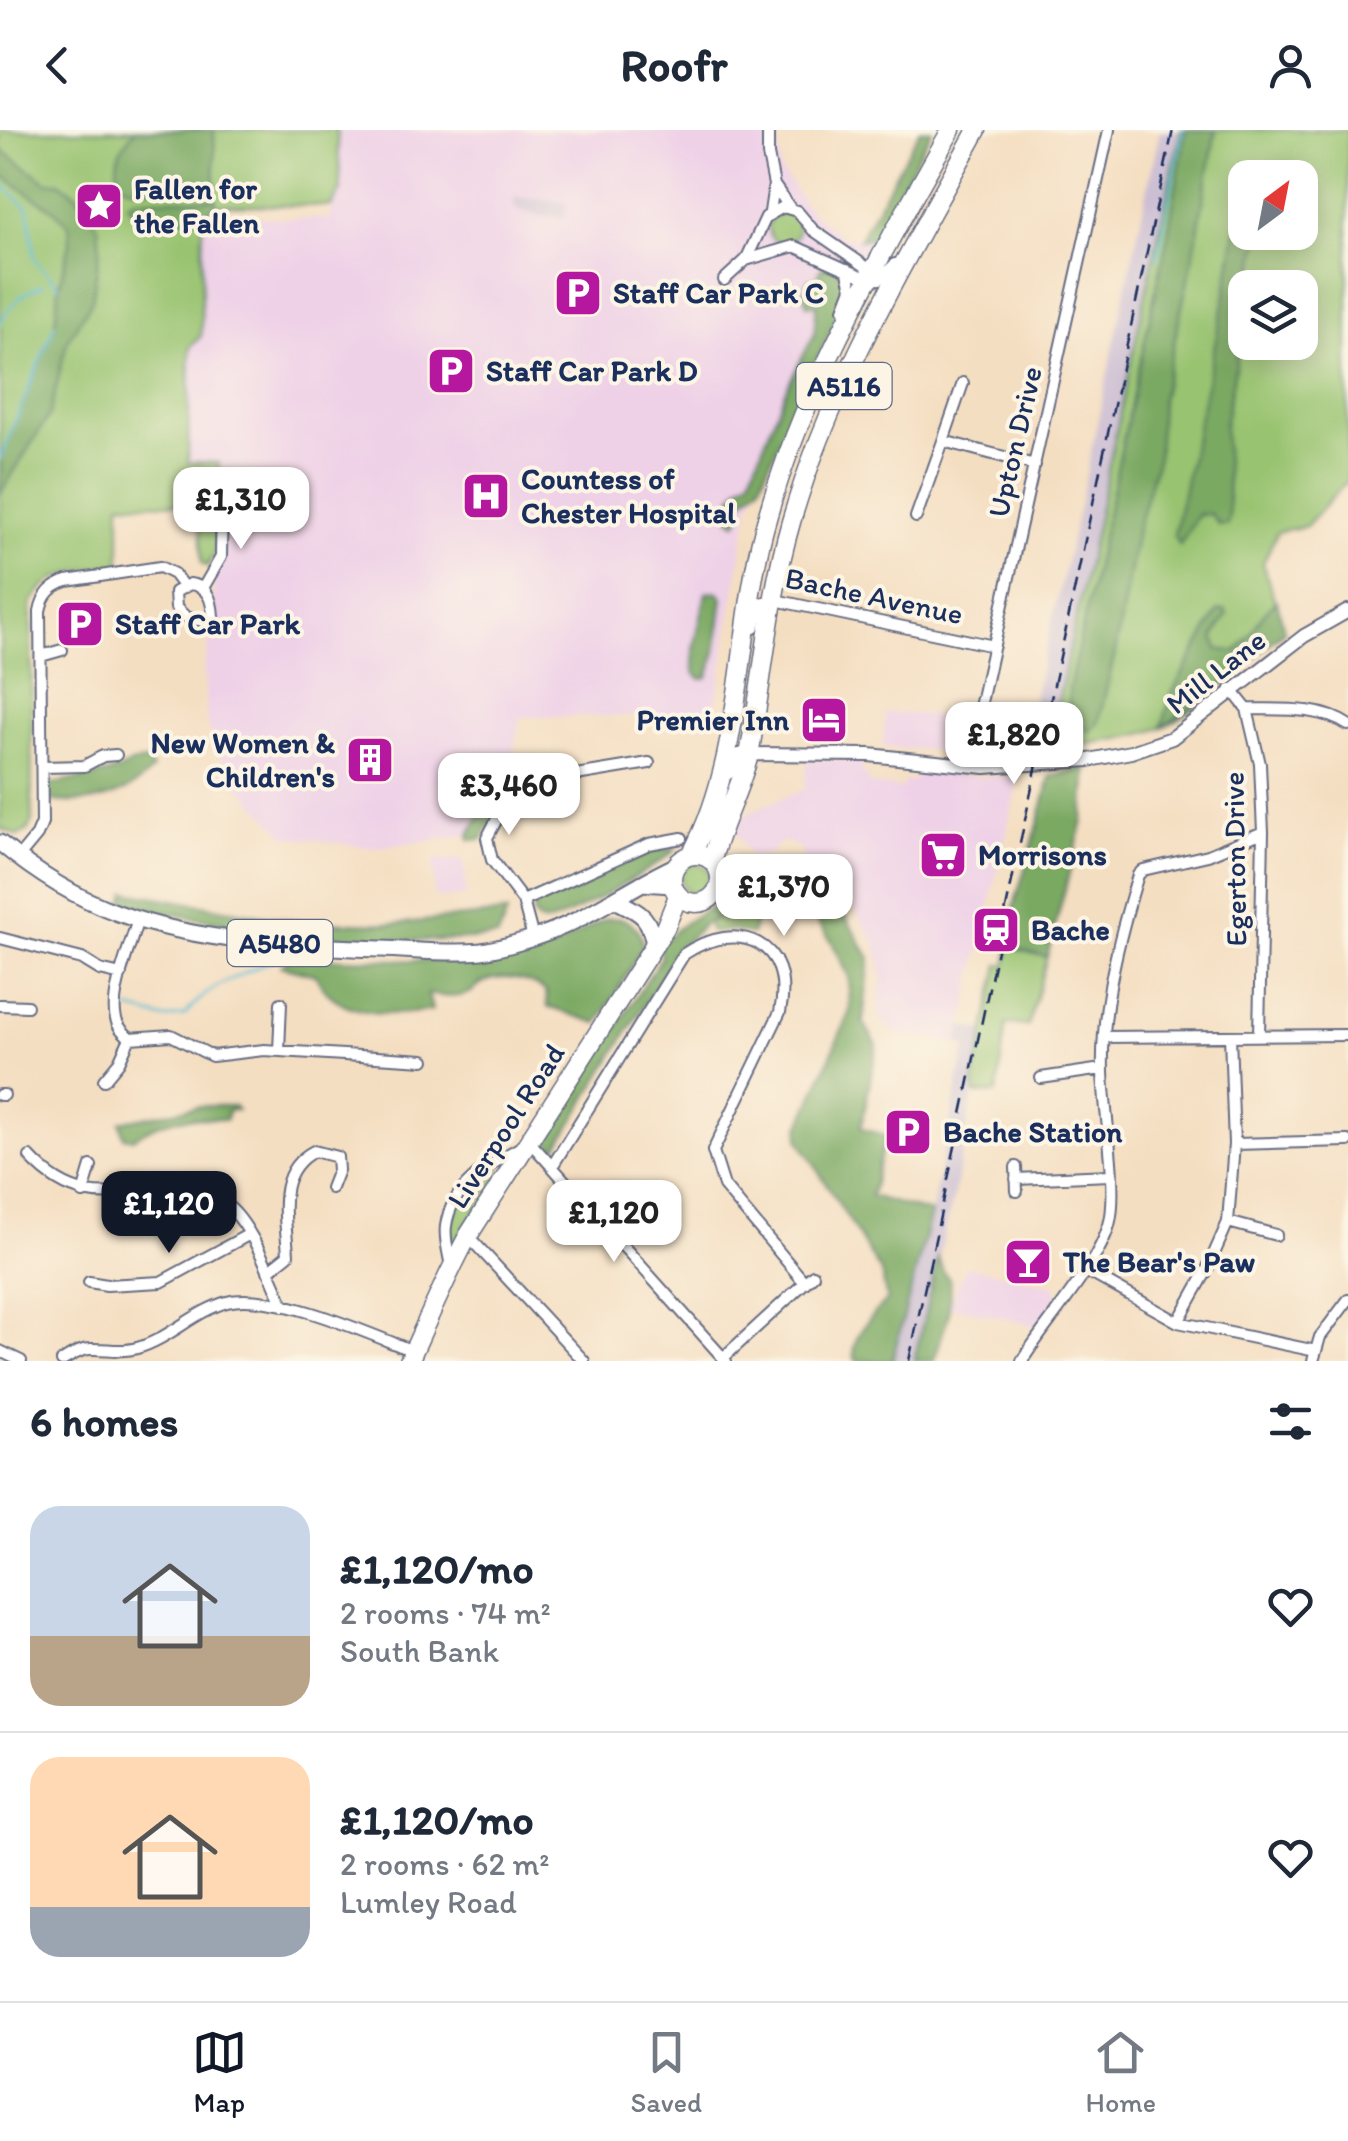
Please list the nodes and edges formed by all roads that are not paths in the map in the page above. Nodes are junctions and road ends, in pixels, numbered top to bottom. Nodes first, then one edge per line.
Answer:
1 (768, 130) edge
2 (952, 130) edge
3 (978, 130) edge
4 (1110, 130) edge
5 (964, 154) junction
6 (774, 184) junction
7 (790, 208) junction
8 (770, 212) junction
9 (804, 222) junction
10 (763, 228) junction
11 (788, 247) junction
12 (746, 260) junction
13 (846, 268) junction
14 (875, 276) junction
15 (724, 280) dead end
16 (888, 299) junction
17 (825, 368) junction
18 (963, 383) dead end
19 (944, 442) junction
20 (1036, 466) junction
21 (229, 484) dead end
22 (916, 517) dead end
23 (183, 586) junction
24 (203, 588) junction
25 (775, 600) junction
26 (1348, 611) edge
27 (994, 646) junction
28 (62, 650) dead end
29 (40, 656) junction
30 (739, 676) junction
31 (1231, 689) junction
32 (1247, 709) junction
33 (1348, 724) edge
34 (116, 754) dead end
35 (749, 756) junction
36 (649, 763) dead end
37 (966, 765) junction
38 (42, 767) junction
39 (718, 794) junction
40 (1263, 832) junction
41 (682, 838) dead end
42 (1246, 842) junction
43 (0, 843) edge
44 (1262, 854) junction
45 (18, 858) junction
46 (683, 860) junction
47 (712, 860) junction
48 (638, 883) junction
49 (682, 895) junction
50 (523, 900) junction
51 (616, 900) junction
52 (138, 919) junction
53 (0, 938) edge
54 (533, 938) junction
55 (654, 946) junction
56 (121, 974) junction
57 (281, 1003) dead end
58 (0, 1004) edge
59 (26, 1006) dead end
60 (1348, 1035) edge
61 (1230, 1036) junction
62 (1260, 1036) junction
63 (130, 1038) junction
64 (1104, 1038) junction
65 (279, 1051) junction
66 (424, 1060) dead end
67 (1102, 1069) junction
68 (1042, 1078) dead end
69 (104, 1080) dead end
70 (1348, 1141) edge
71 (530, 1142) junction
72 (1234, 1144) junction
73 (348, 1149) dead end
74 (30, 1157) dead end
75 (337, 1157) junction
76 (553, 1165) junction
77 (92, 1166) dead end
78 (1110, 1174) junction
79 (1016, 1179) dead end
80 (331, 1188) dead end
81 (83, 1193) junction
82 (1228, 1222) junction
83 (248, 1235) junction
84 (1276, 1235) dead end
85 (468, 1236) junction
86 (451, 1268) junction
87 (1085, 1270) junction
88 (268, 1271) junction
89 (89, 1282) dead end
90 (1348, 1300) edge
91 (284, 1306) junction
92 (1178, 1322) junction
93 (0, 1350) edge
94 (124, 1356) edge
95 (411, 1356) edge
96 (1315, 1356) edge
97 (725, 1359) edge
98 (21, 1361) edge
99 (62, 1361) edge
100 (584, 1361) edge
101 (1022, 1361) edge

1 - 6 street
2 - 14 highway, A5116
3 - 5 highway, A5116
4 - 20 street, Upton Drive
5 - 14 street
5 - 16 highway, A5116
6 - 7 street
6 - 8 street
7 - 8 street
7 - 9 street
8 - 10 street
9 - 11 street
9 - 14 street
10 - 11 street
10 - 12 street
11 - 12 street
11 - 13 street
12 - 15 street
13 - 14 street
13 - 17 street
14 - 16 street
14 - 17 highway, A5116
16 - 17 highway
16 - 25 highway, A5116
17 - 30 highway, A5116
18 - 19 street
19 - 20 street
19 - 22 street
20 - 27 street, Upton Drive
21 - 24 street
23 - 24 street
23 - 24 street
23 - 29 street
25 - 27 street, Bache Avenue
25 - 30 street, Bache Avenue
25 - 35 highway, A5116
26 - 31 street, Mill Lane
27 - 37 street, Upton Drive
28 - 29 street
29 - 38 street
30 - 39 highway, A5116
31 - 32 street, Egerton Drive
31 - 37 street, Mill Lane
32 - 33 street
32 - 40 street, Egerton Drive
34 - 38 street
35 - 37 street, Mill Lane
35 - 39 street
35 - 47 highway, A5116
36 - 50 street
38 - 45 street
39 - 46 highway, A5116
40 - 42 street
40 - 44 street, Egerton Drive
41 - 50 street
42 - 44 street
42 - 64 street
43 - 45 main road, A5480
44 - 62 street, Egerton Drive
45 - 52 main road, A5480
46 - 47 highway
46 - 48 main road, A5480
46 - 49 highway, A5116
47 - 49 highway, A5116
48 - 49 main road
48 - 51 main road, A5480
49 - 55 highway, Liverpool Road / A5116
50 - 54 street
51 - 54 main road, A5480
51 - 55 main road
52 - 54 main road, A5480
52 - 56 street
53 - 56 street
55 - 71 highway, Liverpool Road / A5116
56 - 63 street
57 - 65 street
58 - 59 street
60 - 62 street
61 - 62 street
61 - 64 street
61 - 72 street
63 - 65 street
63 - 69 street
64 - 67 street
65 - 66 street
67 - 68 street
67 - 78 street
70 - 72 street
71 - 76 street
71 - 85 highway, Liverpool Road / A5116
71 - 86 street
72 - 82 street
73 - 75 street
74 - 81 street
75 - 80 street
75 - 88 street
76 - 97 street
76 - 97 street
77 - 81 street
78 - 79 street
78 - 87 street
81 - 83 street
82 - 84 street
82 - 92 street
83 - 88 street
83 - 89 street
85 - 86 highway, Liverpool Road / A5116
85 - 100 street
86 - 95 highway, Liverpool Road / A5116
87 - 92 street
87 - 101 street
88 - 91 street
90 - 96 street
91 - 94 street
91 - 95 street
92 - 96 street
93 - 98 street
94 - 99 street

